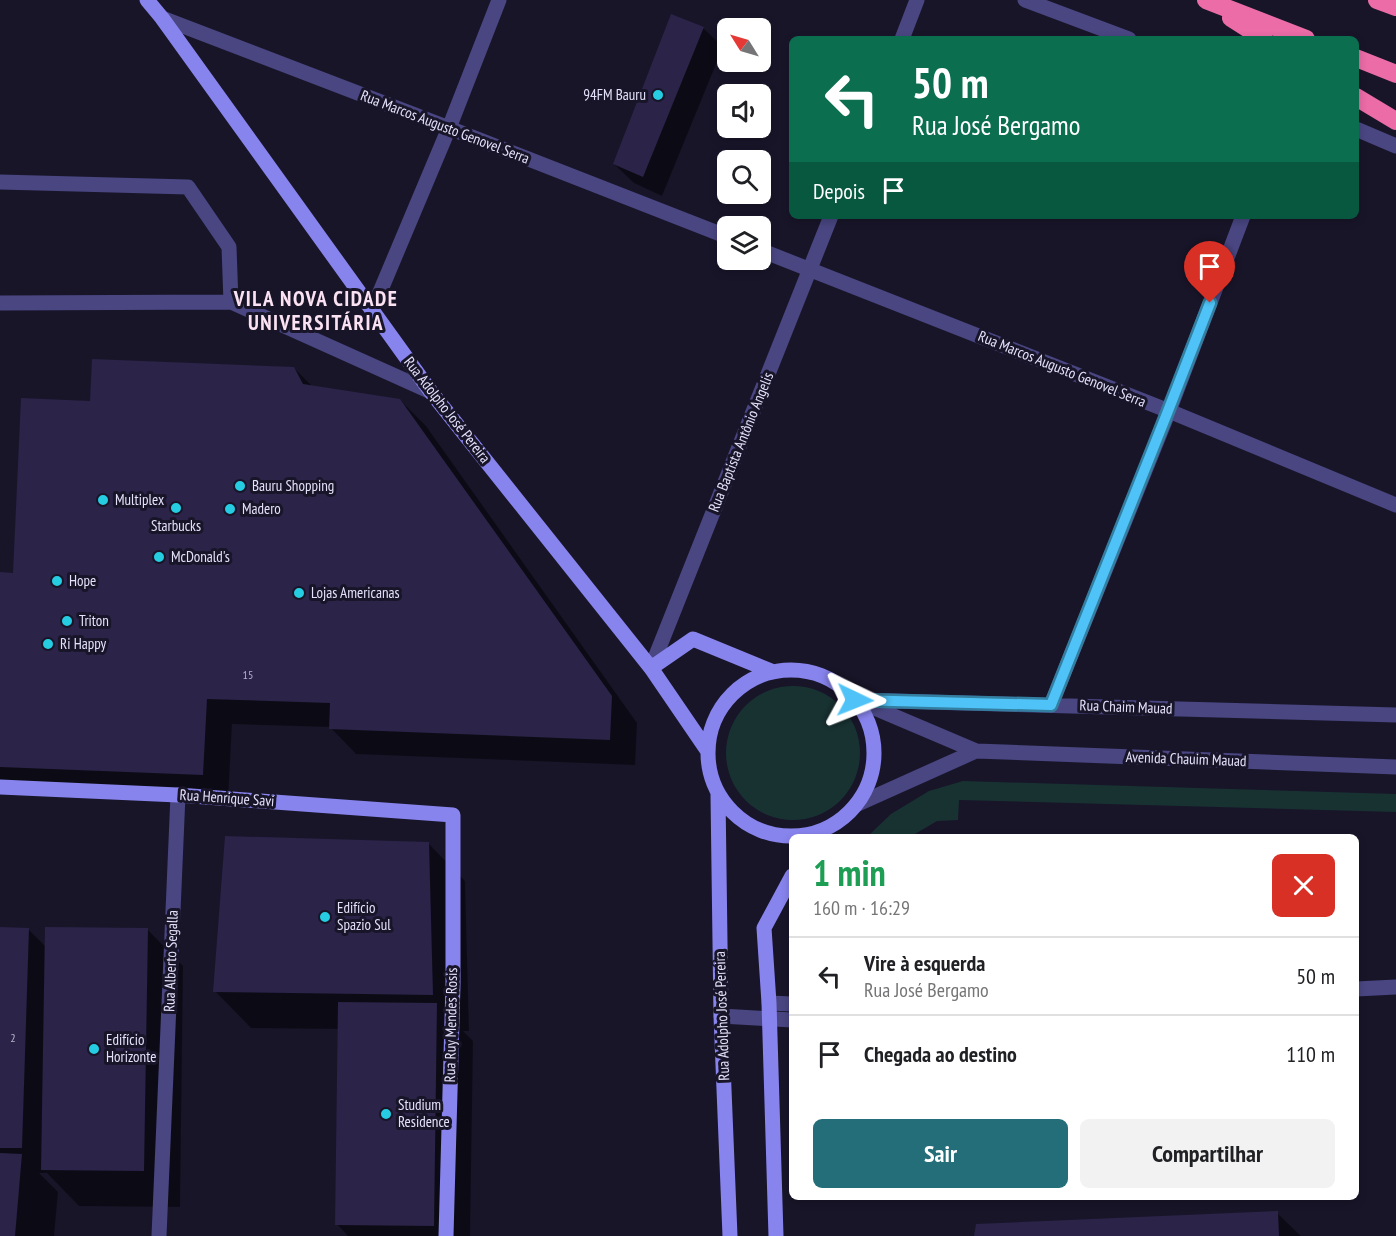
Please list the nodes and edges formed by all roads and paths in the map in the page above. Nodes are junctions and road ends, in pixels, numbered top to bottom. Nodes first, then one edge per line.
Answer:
1 (147, 0) edge
2 (499, 0) edge
3 (917, 0) edge
4 (1025, 0) edge
5 (1203, 0) edge
6 (1377, 0) edge
7 (1396, 7) edge
8 (162, 18) junction
9 (903, 36) edge
10 (1121, 36) edge
11 (1259, 36) edge
12 (1298, 36) edge
13 (1359, 59) edge
14 (1396, 74) edge
15 (1359, 99) edge
16 (1396, 122) edge
17 (449, 128) junction
18 (1359, 130) edge
19 (1396, 146) edge
20 (0, 182) edge
21 (830, 219) edge
22 (1241, 219) edge
23 (717, 233) edge
24 (771, 254) edge
25 (809, 269) junction
26 (231, 302) junction
27 (0, 303) edge
28 (372, 311) junction
29 (431, 392) junction
30 (1168, 411) junction
31 (1396, 505) edge
32 (651, 668) junction
33 (771, 671) junction
34 (855, 700) junction
35 (1051, 705) junction
36 (1396, 715) edge
37 (707, 750) junction
38 (976, 751) junction
39 (1396, 767) edge
40 (0, 787) edge
41 (178, 795) junction
42 (718, 795) junction
43 (858, 804) junction
44 (453, 815) joint
45 (838, 823) junction
46 (815, 834) edge
47 (829, 834) edge
48 (789, 837) edge
49 (789, 882) edge
50 (1396, 987) edge
51 (1359, 990) edge
52 (769, 1003) junction
53 (789, 1004) edge
54 (720, 1016) junction
55 (770, 1019) junction
56 (789, 1020) edge
57 (159, 1236) edge
58 (446, 1236) edge
59 (730, 1236) edge
60 (776, 1236) edge

1 - 8 street, Rua Adolpho José Pereira
2 - 17 street
3 - 9 street
4 - 10 street
5 - 11 highway
5 - 12 highway
6 - 7 highway
8 - 17 street, Rua Marcos Augusto Genovel Serra
8 - 28 street, Rua Adolpho José Pereira
13 - 14 highway
15 - 16 highway
17 - 23 street, Rua Marcos Augusto Genovel Serra
17 - 28 street
18 - 19 street
20 - 26 street
21 - 25 street, Rua Baptista Antônio Angelis
22 - 30 street
24 - 25 street, Rua Marcos Augusto Genovel Serra
25 - 30 street, Rua Marcos Augusto Genovel Serra
25 - 32 street, Rua Baptista Antônio Angelis
26 - 27 street
26 - 29 street
28 - 29 street, Rua Adolpho José Pereira
29 - 32 street, Rua Adolpho José Pereira
30 - 31 street, Rua Marcos Augusto Genovel Serra
30 - 35 street
32 - 33 street
32 - 37 street, Rua Adolpho José Pereira
33 - 34 street
33 - 37 street
34 - 35 street, Rua Chaim Mauad
34 - 38 street, Avenida Chauim Mauad
34 - 43 street
35 - 36 street, Rua Chaim Mauad
37 - 42 street
38 - 39 street, Avenida Chauim Mauad
38 - 43 street, Avenida Chauim Mauad
40 - 41 street, Rua Henrique Savi
41 - 44 street, Rua Henrique Savi
41 - 57 street, Rua Alberto Segalla
42 - 48 street
42 - 54 street, Rua Adolpho José Pereira
43 - 45 street
44 - 58 street, Rua Ruy Mendes Rosis
45 - 46 street
45 - 47 street
49 - 52 street
50 - 51 street
52 - 53 street
52 - 55 street
54 - 55 street
54 - 59 street, Rua Adolpho José Pereira
55 - 56 street
55 - 60 street

